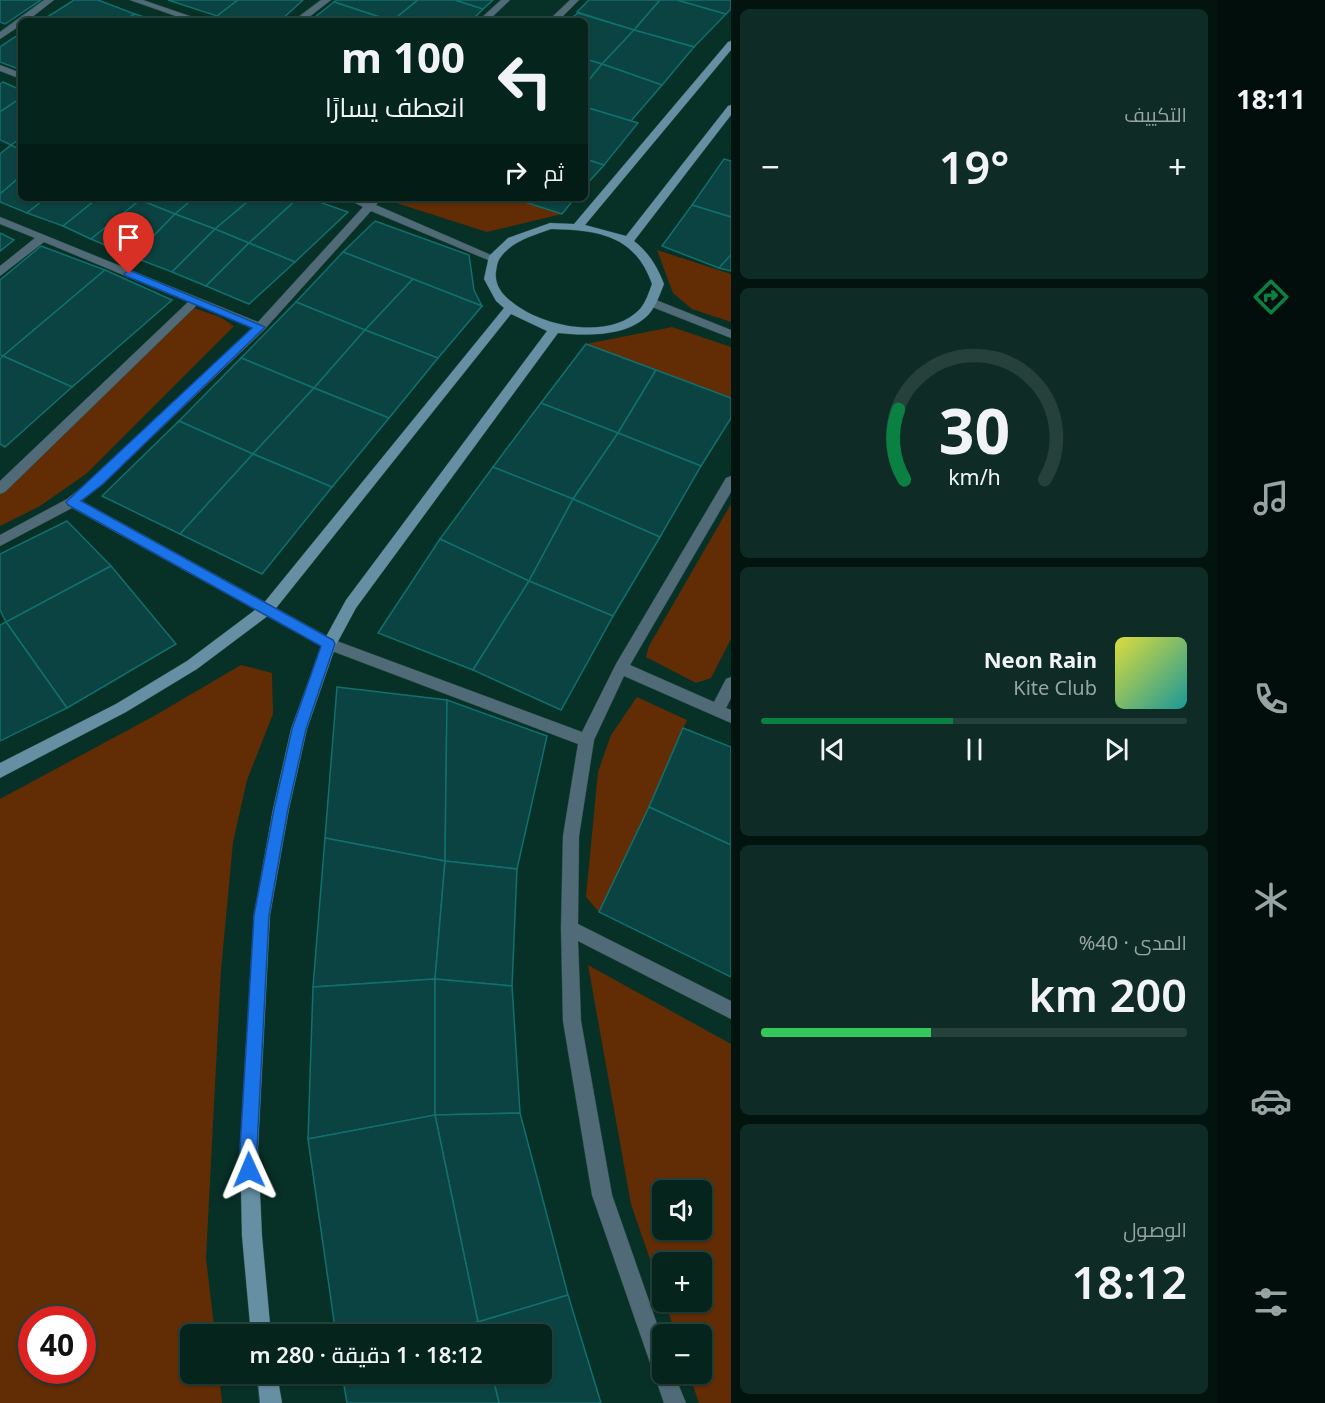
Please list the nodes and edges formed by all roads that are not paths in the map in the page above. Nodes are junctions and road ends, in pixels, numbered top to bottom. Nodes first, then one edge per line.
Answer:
1 (50, 0) edge
2 (137, 0) edge
3 (327, 0) edge
4 (507, 0) edge
5 (574, 0) edge
6 (25, 18) edge
7 (191, 18) edge
8 (302, 18) edge
9 (486, 18) edge
10 (556, 18) edge
11 (18, 23) edge
12 (0, 36) edge
13 (731, 44) edge
14 (0, 68) edge
15 (18, 75) edge
16 (731, 108) edge
17 (373, 202) edge
18 (0, 220) edge
19 (578, 226) junction
20 (42, 238) junction
21 (628, 241) junction
22 (492, 258) junction
23 (0, 272) edge
24 (195, 301) junction
25 (651, 302) junction
26 (509, 309) junction
27 (260, 327) junction
28 (555, 329) junction
29 (731, 334) edge
30 (731, 481) edge
31 (0, 489) edge
32 (72, 502) junction
33 (0, 541) edge
34 (268, 608) junction
35 (329, 644) junction
36 (621, 668) junction
37 (731, 683) edge
38 (724, 714) edge
39 (586, 740) junction
40 (0, 771) edge
41 (569, 928) junction
42 (731, 1010) edge
43 (260, 1324) edge
44 (652, 1338) edge
45 (268, 1384) edge
46 (668, 1384) edge
47 (271, 1403) edge
48 (675, 1403) edge

1 - 6 street
2 - 7 street
3 - 8 street
4 - 9 street
5 - 10 street
11 - 12 street
13 - 19 street
14 - 15 street
16 - 21 street
17 - 22 street
17 - 27 street
18 - 20 street
19 - 21 street
19 - 22 street
20 - 23 street
20 - 24 street
21 - 25 street
22 - 26 street
24 - 27 street
24 - 31 street
25 - 28 street
25 - 29 street
26 - 28 street
26 - 34 street
27 - 32 street
28 - 35 street
30 - 36 street
32 - 33 street
32 - 34 street
34 - 35 street
34 - 40 street
35 - 39 street
35 - 43 street
36 - 38 street
36 - 39 street
37 - 38 street
39 - 41 street
41 - 42 street
41 - 44 street
45 - 47 street
46 - 48 street

